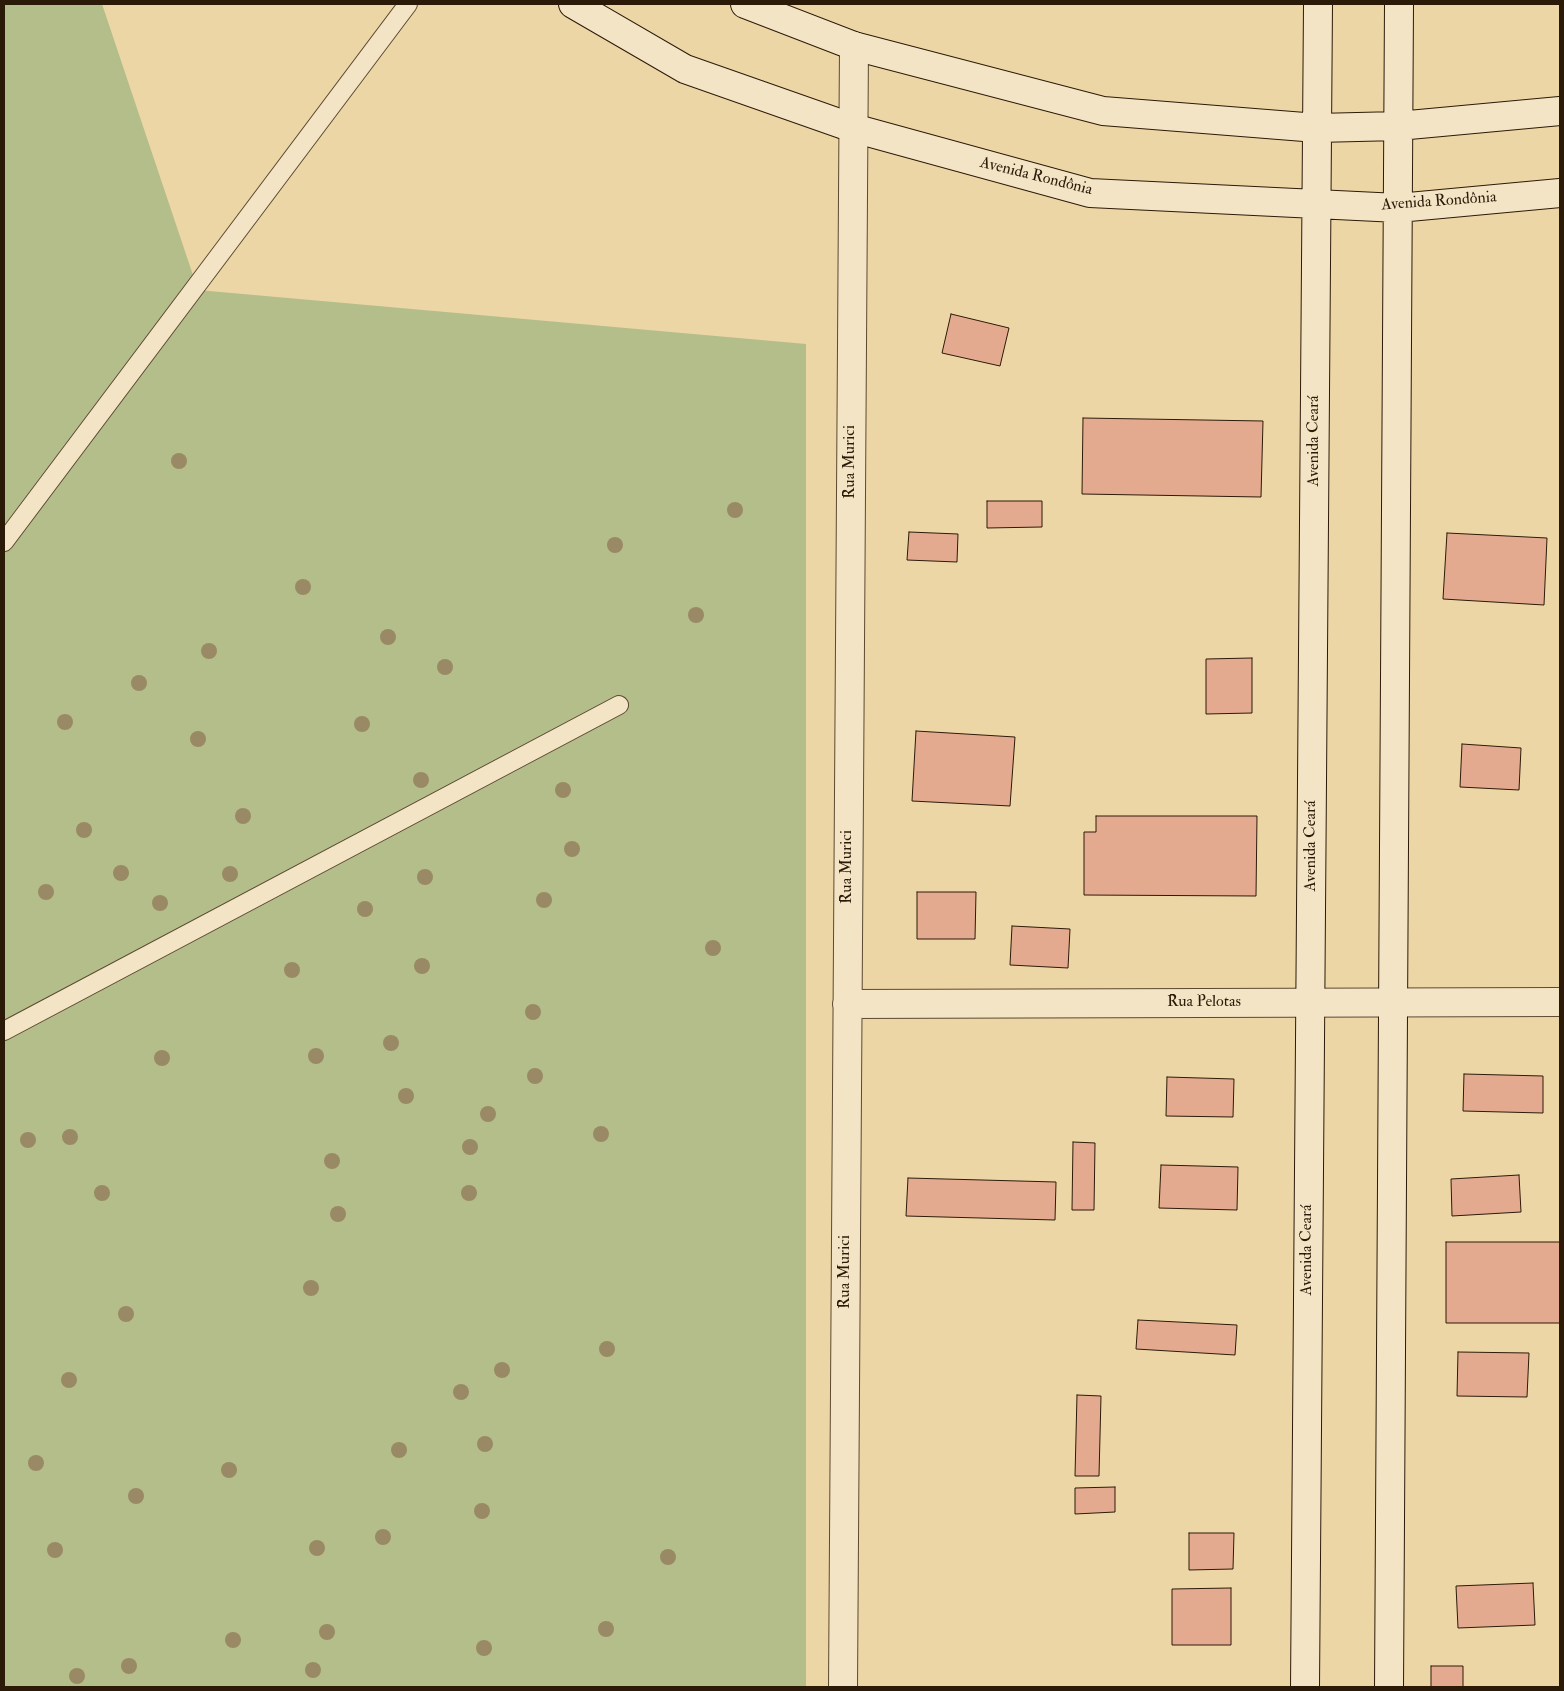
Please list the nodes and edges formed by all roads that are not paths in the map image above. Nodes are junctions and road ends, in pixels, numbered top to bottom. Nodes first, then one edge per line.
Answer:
1 (408, 4) edge
2 (574, 4) edge
3 (744, 4) edge
4 (1318, 4) edge
5 (1399, 4) edge
6 (854, 46) junction
7 (1560, 111) edge
8 (1398, 126) junction
9 (853, 128) junction
10 (1317, 128) junction
11 (1560, 193) edge
12 (1317, 204) junction
13 (1398, 208) junction
14 (4, 542) edge
15 (619, 705) dead end
16 (1560, 1002) edge
17 (1310, 1003) junction
18 (1393, 1003) junction
19 (847, 1004) junction
20 (4, 1031) edge
21 (843, 1687) edge
22 (1305, 1687) edge
23 (1388, 1687) edge

1 - 14 lane
2 - 9 street, Avenida Rondônia
3 - 6 street
4 - 10 street, Avenida Ceará
5 - 8 street
6 - 9 street, Rua Murici
6 - 10 street
7 - 8 street
8 - 10 street
8 - 13 street
9 - 12 street, Avenida Rondônia
9 - 19 street, Rua Murici
10 - 12 street, Avenida Ceará
11 - 13 street, Avenida Rondônia
12 - 13 street, Avenida Rondônia
12 - 17 street, Avenida Ceará
13 - 18 street
15 - 20 lane
16 - 18 street, Rua Pelotas
17 - 18 street, Rua Pelotas
17 - 19 street, Rua Pelotas
17 - 22 street, Avenida Ceará
18 - 23 street
19 - 21 street, Rua Murici

